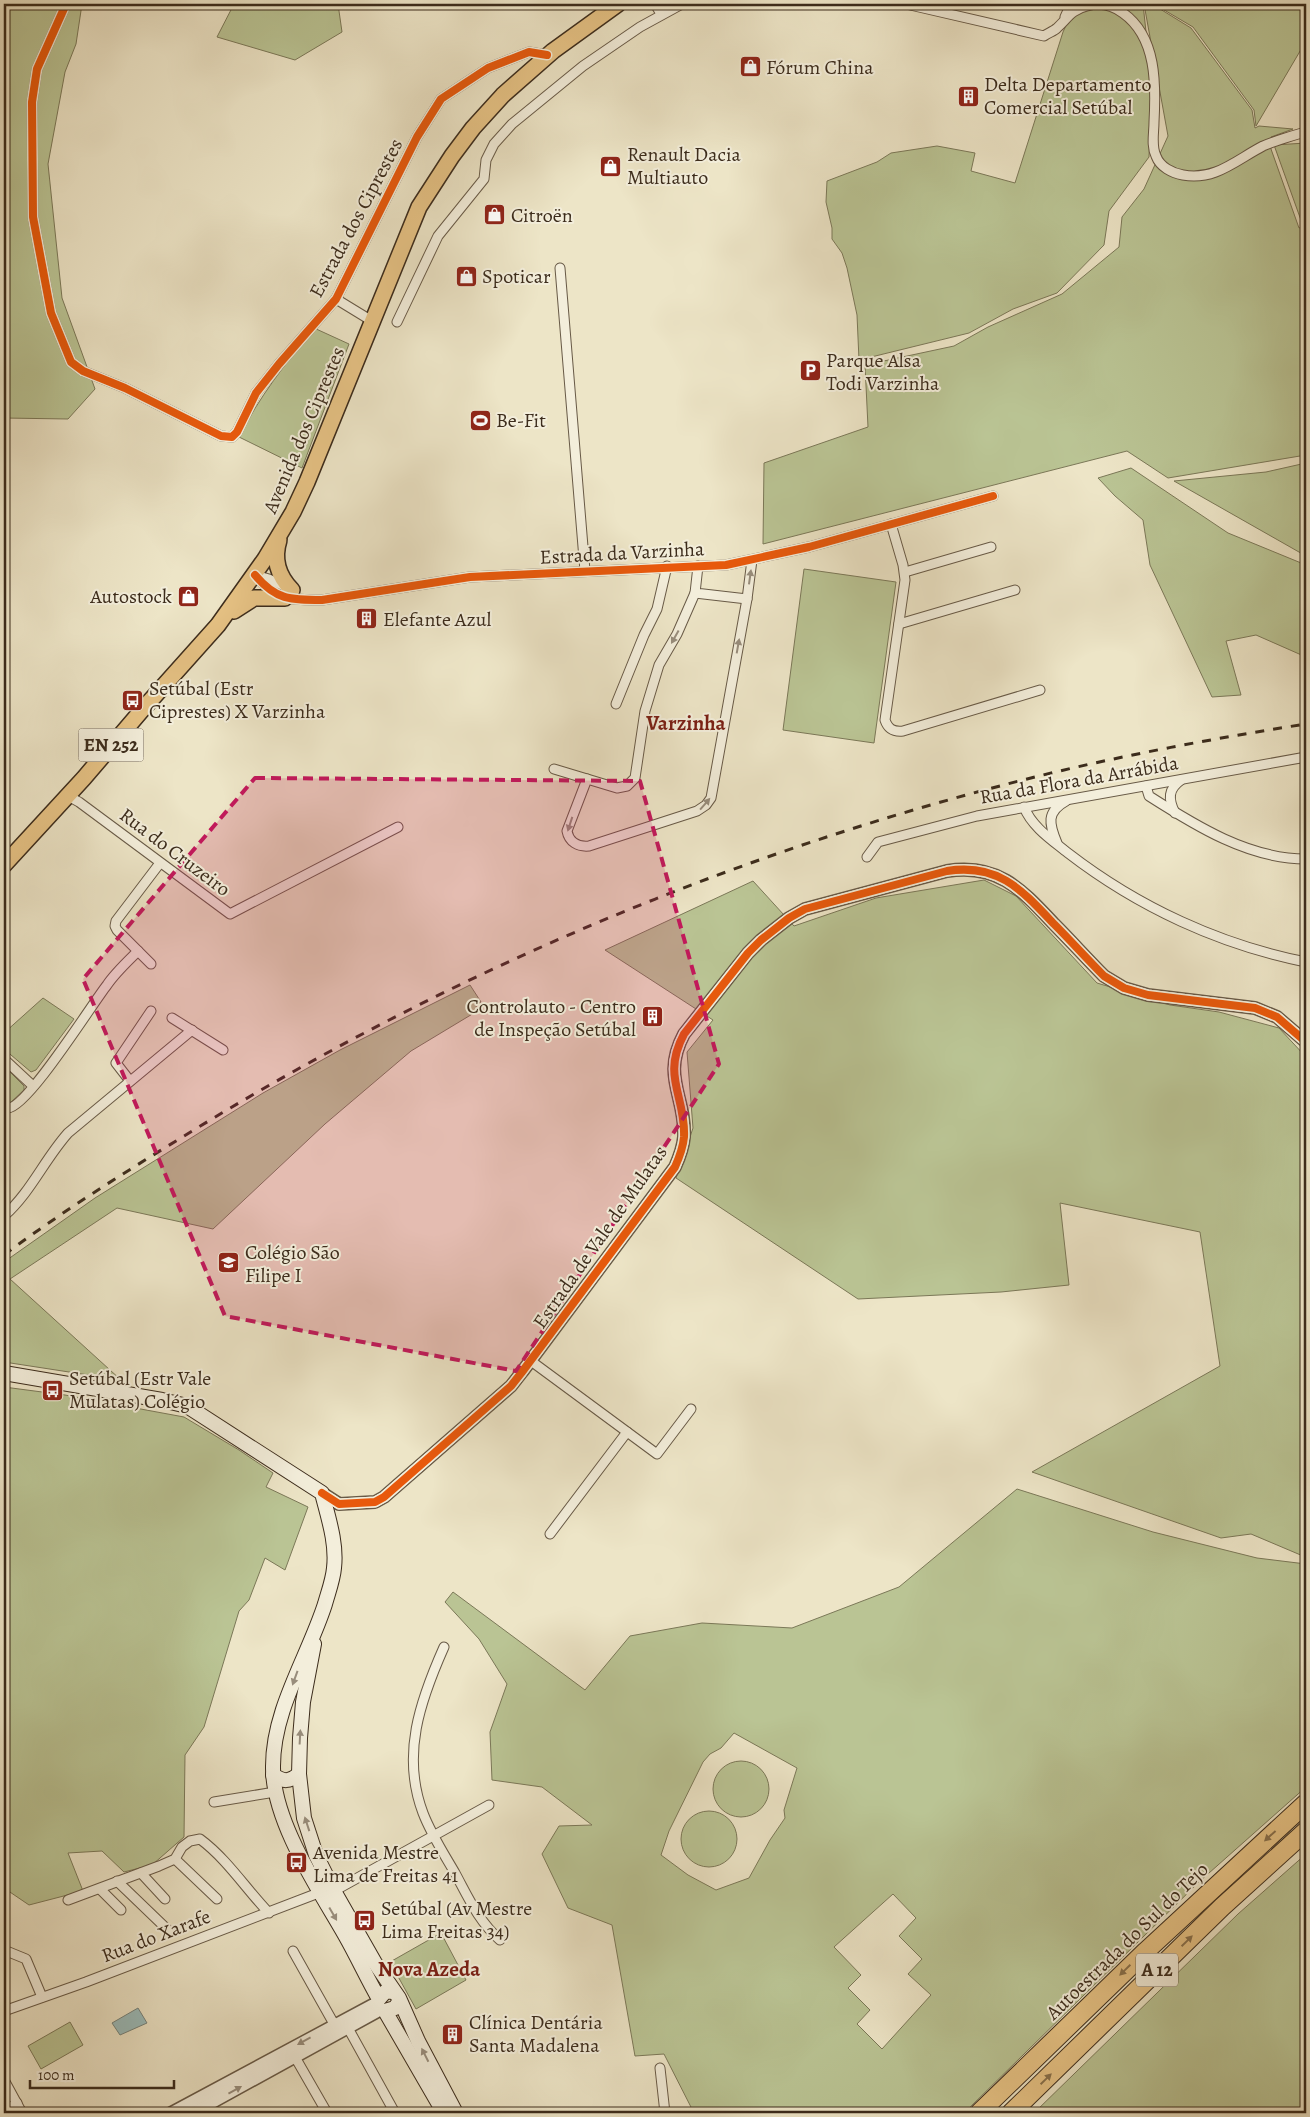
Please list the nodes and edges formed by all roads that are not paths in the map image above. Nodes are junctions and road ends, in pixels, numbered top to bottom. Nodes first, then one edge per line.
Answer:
1 (66, 4) edge
2 (618, 4) edge
3 (655, 4) edge
4 (682, 4) edge
5 (906, 4) edge
6 (1071, 4) edge
7 (661, 14) junction
8 (1063, 20) junction
9 (547, 56) junction
10 (1306, 132) edge
11 (560, 268) dead end
12 (336, 299) junction
13 (372, 321) junction
14 (398, 322) dead end
15 (993, 496) dead end
16 (891, 524) junction
17 (283, 530) junction
18 (991, 547) dead end
19 (752, 560) junction
20 (667, 566) junction
21 (698, 566) junction
22 (585, 571) junction
23 (905, 572) junction
24 (254, 575) junction
25 (1015, 590) dead end
26 (695, 593) junction
27 (288, 594) junction
28 (747, 599) junction
29 (898, 624) junction
30 (218, 625) junction
31 (1040, 690) dead end
32 (616, 704) dead end
33 (1306, 757) edge
34 (554, 769) dead end
35 (587, 779) junction
36 (1182, 779) junction
37 (1146, 786) junction
38 (68, 796) junction
39 (1071, 799) junction
40 (1024, 807) junction
41 (1175, 813) junction
42 (398, 827) dead end
43 (1058, 845) junction
44 (867, 857) dead end
45 (1306, 859) edge
46 (160, 864) junction
47 (4, 865) edge
48 (138, 951) junction
49 (1306, 962) edge
50 (151, 964) dead end
51 (151, 1011) dead end
52 (172, 1018) dead end
53 (192, 1030) junction
54 (1306, 1042) edge
55 (223, 1050) dead end
56 (4, 1059) edge
57 (130, 1082) junction
58 (33, 1086) junction
59 (4, 1106) edge
60 (4, 1216) edge
61 (531, 1361) junction
62 (4, 1373) edge
63 (691, 1409) dead end
64 (627, 1432) junction
65 (322, 1493) junction
66 (550, 1534) dead end
67 (315, 1633) junction
68 (444, 1647) dead end
69 (273, 1774) junction
70 (299, 1774) junction
71 (275, 1792) junction
72 (214, 1802) dead end
73 (302, 1803) junction
74 (1306, 1803) edge
75 (489, 1805) dead end
76 (280, 1808) junction
77 (1306, 1831) edge
78 (434, 1835) junction
79 (176, 1859) junction
80 (141, 1872) junction
81 (118, 1881) junction
82 (100, 1889) junction
83 (327, 1892) junction
84 (165, 1898) dead end
85 (217, 1899) dead end
86 (68, 1900) dead end
87 (121, 1910) dead end
88 (269, 1913) junction
89 (170, 1932) dead end
90 (500, 1940) dead end
91 (4, 1950) edge
92 (294, 1950) dead end
93 (42, 1997) junction
94 (396, 1997) junction
95 (381, 2005) junction
96 (4, 2011) edge
97 (334, 2024) junction
98 (348, 2028) junction
99 (295, 2057) junction
100 (660, 2068) dead end
101 (4, 2080) edge
102 (17, 2103) junction
103 (326, 2111) dead end
104 (4, 2112) edge
105 (22, 2113) edge
106 (171, 2113) edge
107 (193, 2113) edge
108 (395, 2113) edge
109 (444, 2113) edge
110 (456, 2113) edge
111 (665, 2113) edge
112 (979, 2113) edge
113 (1011, 2113) edge

1 - 12 street, Estrada dos Ciprestes
2 - 9 main road, Avenida dos Ciprestes / EN 252
3 - 7 street
4 - 7 street
5 - 8 street
6 - 8 street
7 - 14 street
8 - 10 street
9 - 12 street, Estrada dos Ciprestes
9 - 13 main road, Avenida dos Ciprestes / EN 252
11 - 22 street
12 - 13 street
13 - 17 main road, Avenida dos Ciprestes / EN 252
15 - 16 street, Estrada da Varzinha
16 - 19 street, Estrada da Varzinha
16 - 23 street
17 - 24 main road, Avenida dos Ciprestes / EN 252
17 - 27 main road
18 - 23 street
19 - 21 street, Estrada da Varzinha
28 -> 19 street
20 - 21 street, Estrada da Varzinha
20 - 22 street, Estrada da Varzinha
20 - 32 street
21 - 26 street
22 - 27 street, Estrada da Varzinha
23 - 29 street
24 - 27 street, Estrada da Varzinha
24 - 30 main road, Avenida dos Ciprestes / EN 252
25 - 29 street
26 - 28 street
26 -> 35 street
27 - 30 main road
35 -> 28 street
29 - 31 street
30 - 38 main road, Avenida dos Ciprestes / EN 252
33 - 36 street, Rua da Flora da Arrábida
34 - 35 street
36 - 37 street, Rua da Flora da Arrábida
36 - 41 street
37 - 39 street, Rua da Flora da Arrábida
37 - 41 street
38 - 46 street, Rua do Cruzeiro
38 - 47 main road, Avenida dos Ciprestes / EN 252
39 - 40 street, Rua da Flora da Arrábida
39 - 43 street
40 - 43 street
40 - 44 street, Rua da Flora da Arrábida
41 - 45 street
42 - 46 street, Rua do Cruzeiro
43 - 49 street
46 - 48 street
48 - 50 street
48 - 58 street
51 - 57 street
52 - 53 street
53 - 55 street
53 - 57 street
54 - 61 street, Estrada de Vale de Mulatas
56 - 58 street
57 - 60 street
58 - 59 street
61 - 64 street
61 - 65 street, Estrada de Vale de Mulatas
62 - 65 main road, Estrada de Vale de Mulatas
63 - 64 street
64 - 66 street
65 - 67 main road
67 -> 69 main road
70 -> 67 main road
68 - 78 street
69 - 70 main road
69 - 71 main road
70 - 73 main road
71 - 72 street
71 - 76 main road
73 - 76 main road
83 -> 73 main road
74 -> 112 highway, Autoestrada do Sul do Tejo / A 12
75 - 78 street, Rua do Xarafe
76 - 83 main road
113 -> 77 highway, Autoestrada do Sul do Tejo / A 12
78 - 83 street, Rua do Xarafe
78 - 90 street
79 - 80 street
79 - 85 street
79 - 88 street
80 - 81 street
80 - 84 street
81 - 82 street
81 - 89 street
82 - 86 street
82 - 87 street
83 - 88 street, Rua do Xarafe
83 - 94 main road
83 -> 95 main road
88 - 93 street, Rua do Xarafe
91 - 93 street
92 - 97 street
93 - 96 street, Rua do Xarafe
94 - 95 main road
110 -> 94 main road
95 - 97 street
95 - 98 street
95 - 109 main road
97 -> 106 street
98 - 99 street
98 - 108 street
99 - 103 street
107 -> 99 street
100 - 111 street
101 - 102 street
102 - 104 street
102 - 105 street

